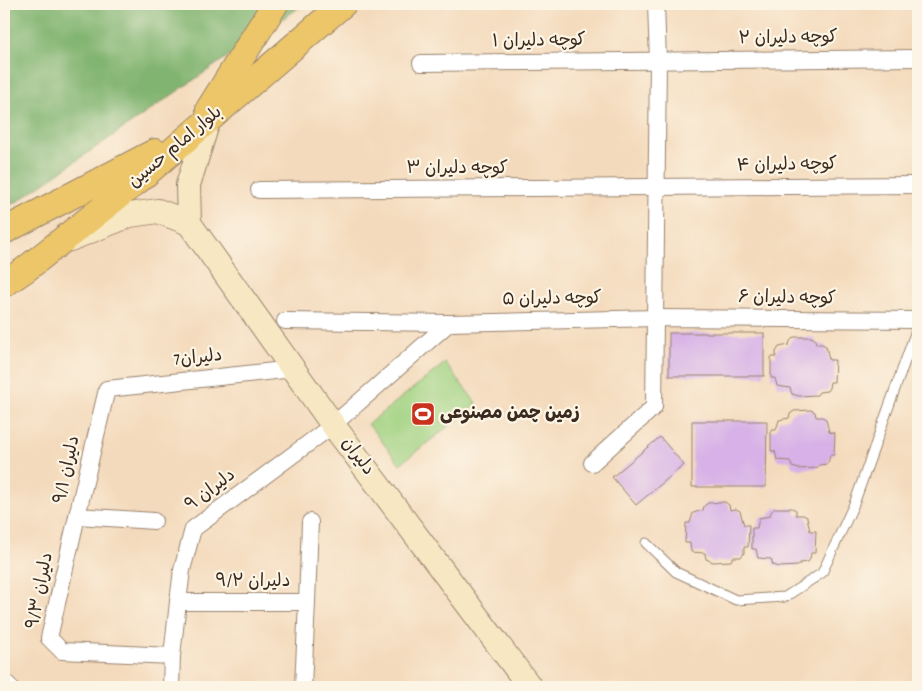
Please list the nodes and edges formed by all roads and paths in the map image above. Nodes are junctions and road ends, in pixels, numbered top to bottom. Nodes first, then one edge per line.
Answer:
1 (275, 4) edge
2 (342, 4) edge
3 (656, 4) edge
4 (918, 58) edge
5 (658, 61) junction
6 (420, 63) dead end
7 (202, 126) junction
8 (918, 185) edge
9 (656, 188) junction
10 (259, 190) dead end
11 (189, 223) junction
12 (4, 231) edge
13 (59, 243) junction
14 (4, 284) edge
15 (656, 318) junction
16 (918, 320) edge
17 (285, 321) dead end
18 (449, 323) junction
19 (918, 324) edge
20 (293, 369) junction
21 (107, 389) joint
22 (333, 425) junction
23 (592, 463) dead end
24 (77, 516) junction
25 (154, 521) dead end
26 (310, 522) dead end
27 (646, 544) dead end
28 (178, 602) junction
29 (307, 602) junction
30 (172, 656) junction
31 (4, 681) edge
32 (10, 687) edge
33 (171, 687) edge
34 (303, 687) edge
35 (530, 687) edge

1 - 7 main road
2 - 7 main road, بلوار امام حسین
3 - 5 street
4 - 5 street, کوچه دلیران ۲
5 - 6 street, کوچه دلیران ۱
5 - 9 street
7 - 11 street
7 - 12 main road
7 - 13 main road, بلوار امام حسین
8 - 9 street, کوچه دلیران ۴
9 - 10 street, کوچه دلیران ۳
9 - 15 street
11 - 13 street
11 - 20 street, دلیران
13 - 14 main road, بلوار امام حسین
15 - 16 street, کوچه دلیران ۶
15 - 18 street, کوچه دلیران ۵
15 - 23 street
17 - 18 street, کوچه دلیران ۵
18 - 22 street
19 - 27 lane
20 - 21 street, دلیران7
20 - 22 street, دلیران
21 - 24 street, دلیران ۹/۱
22 - 28 street, دلیران ۹
22 - 35 street, دلیران
24 - 25 street, دلیران ۹/۱
24 - 30 street, دلیران ۹/۳
26 - 29 street, دلیران ۹/۲
28 - 29 street, دلیران ۹/۲
28 - 30 street, دلیران ۹
29 - 34 street
30 - 33 street, دلیران ۹
31 - 32 street

